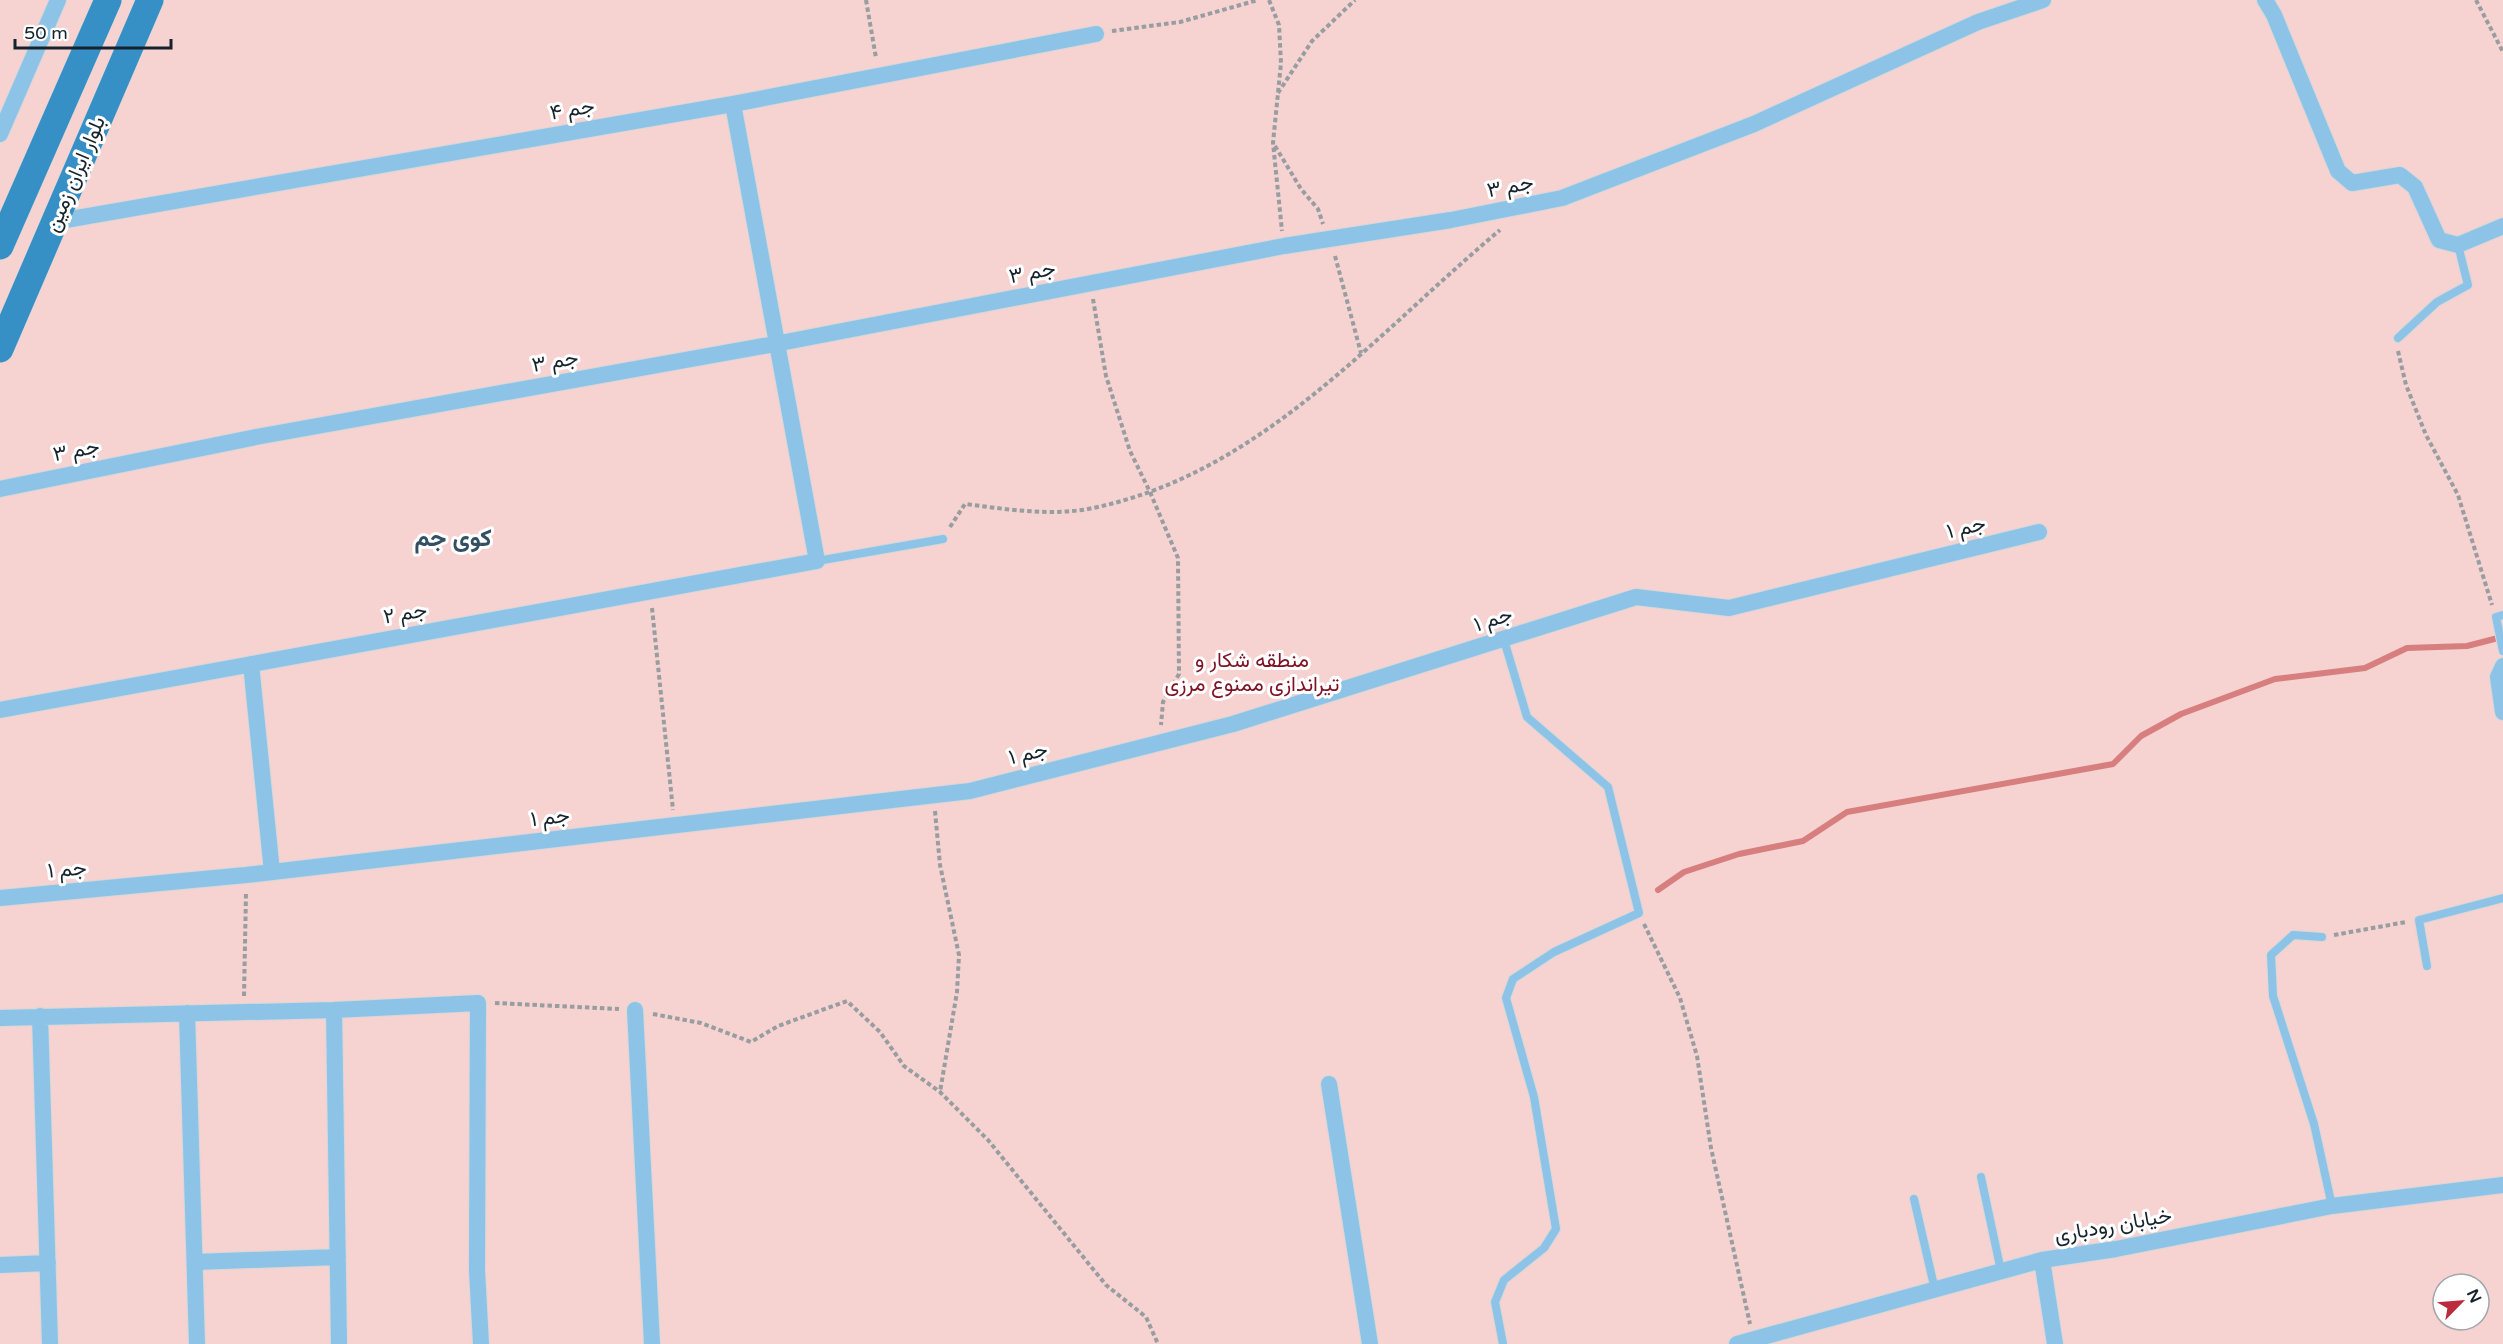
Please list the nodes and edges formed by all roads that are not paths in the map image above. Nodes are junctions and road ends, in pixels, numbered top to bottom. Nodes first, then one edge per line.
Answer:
1 (58, 0) edge
2 (108, 0) edge
3 (150, 0) edge
4 (2043, 0) edge
5 (2265, 0) edge
6 (1096, 34) road end
7 (733, 104) junction
8 (0, 134) edge
9 (54, 222) junction
10 (2503, 226) edge
11 (2458, 245) junction
12 (0, 246) edge
13 (2398, 338) road end
14 (776, 344) junction
15 (0, 349) edge
16 (0, 489) edge
17 (2039, 532) dead end
18 (943, 539) road end
19 (818, 561) junction
20 (2499, 616) edge
21 (1504, 640) junction
22 (2503, 651) edge
23 (251, 664) junction
24 (2503, 666) edge
25 (0, 710) edge
26 (2503, 712) edge
27 (272, 872) junction
28 (0, 898) edge
29 (2503, 898) edge
30 (2322, 937) road end
31 (2427, 966) dead end
32 (334, 1010) junction
33 (635, 1010) road end
34 (187, 1013) junction
35 (40, 1016) junction
36 (0, 1018) edge
37 (1329, 1084) dead end
38 (1981, 1177) dead end
39 (2503, 1185) edge
40 (1914, 1199) dead end
41 (2332, 1206) junction
42 (338, 1257) junction
43 (2042, 1260) junction
44 (195, 1262) junction
45 (48, 1263) junction
46 (0, 1265) edge
47 (2001, 1272) junction
48 (1935, 1290) junction
49 (50, 1344) edge
50 (197, 1344) edge
51 (339, 1344) edge
52 (481, 1344) edge
53 (652, 1344) edge
54 (1370, 1344) edge
55 (1503, 1344) edge
56 (1737, 1344) edge
57 (2055, 1344) edge

1 - 8 street
2 - 12 main road, بلوار ایران زمین
3 - 9 main road, بلوار ایران زمین
4 - 14 street, جم ۳
5 - 11 street
6 - 7 street, جم ۴
7 - 9 street, جم ۴
7 - 14 street
9 - 15 main road, بلوار ایران زمین
10 - 11 street
11 - 13 lane
14 - 16 street, جم ۳
14 - 19 street
17 - 21 street, جم ۱
18 - 19 lane
19 - 23 street, جم ۲
20 - 22 lane
21 - 27 street, جم ۱
21 - 55 lane
23 - 25 street, جم ۲
23 - 27 street
24 - 26 street
27 - 28 street, جم ۱
29 - 31 lane
30 - 41 lane
32 - 34 street
32 - 42 street
32 - 52 street
33 - 53 street
34 - 35 street
34 - 44 street
35 - 36 street
35 - 45 street
37 - 54 street
38 - 47 lane
39 - 41 street, خیابان رودباری
40 - 48 lane
41 - 43 street, خیابان رودباری
42 - 44 street
42 - 51 street
43 - 47 street, خیابان رودباری
43 - 57 street
44 - 50 street
45 - 46 street
45 - 49 street
47 - 48 street, خیابان رودباری
48 - 56 street, خیابان رودباری

